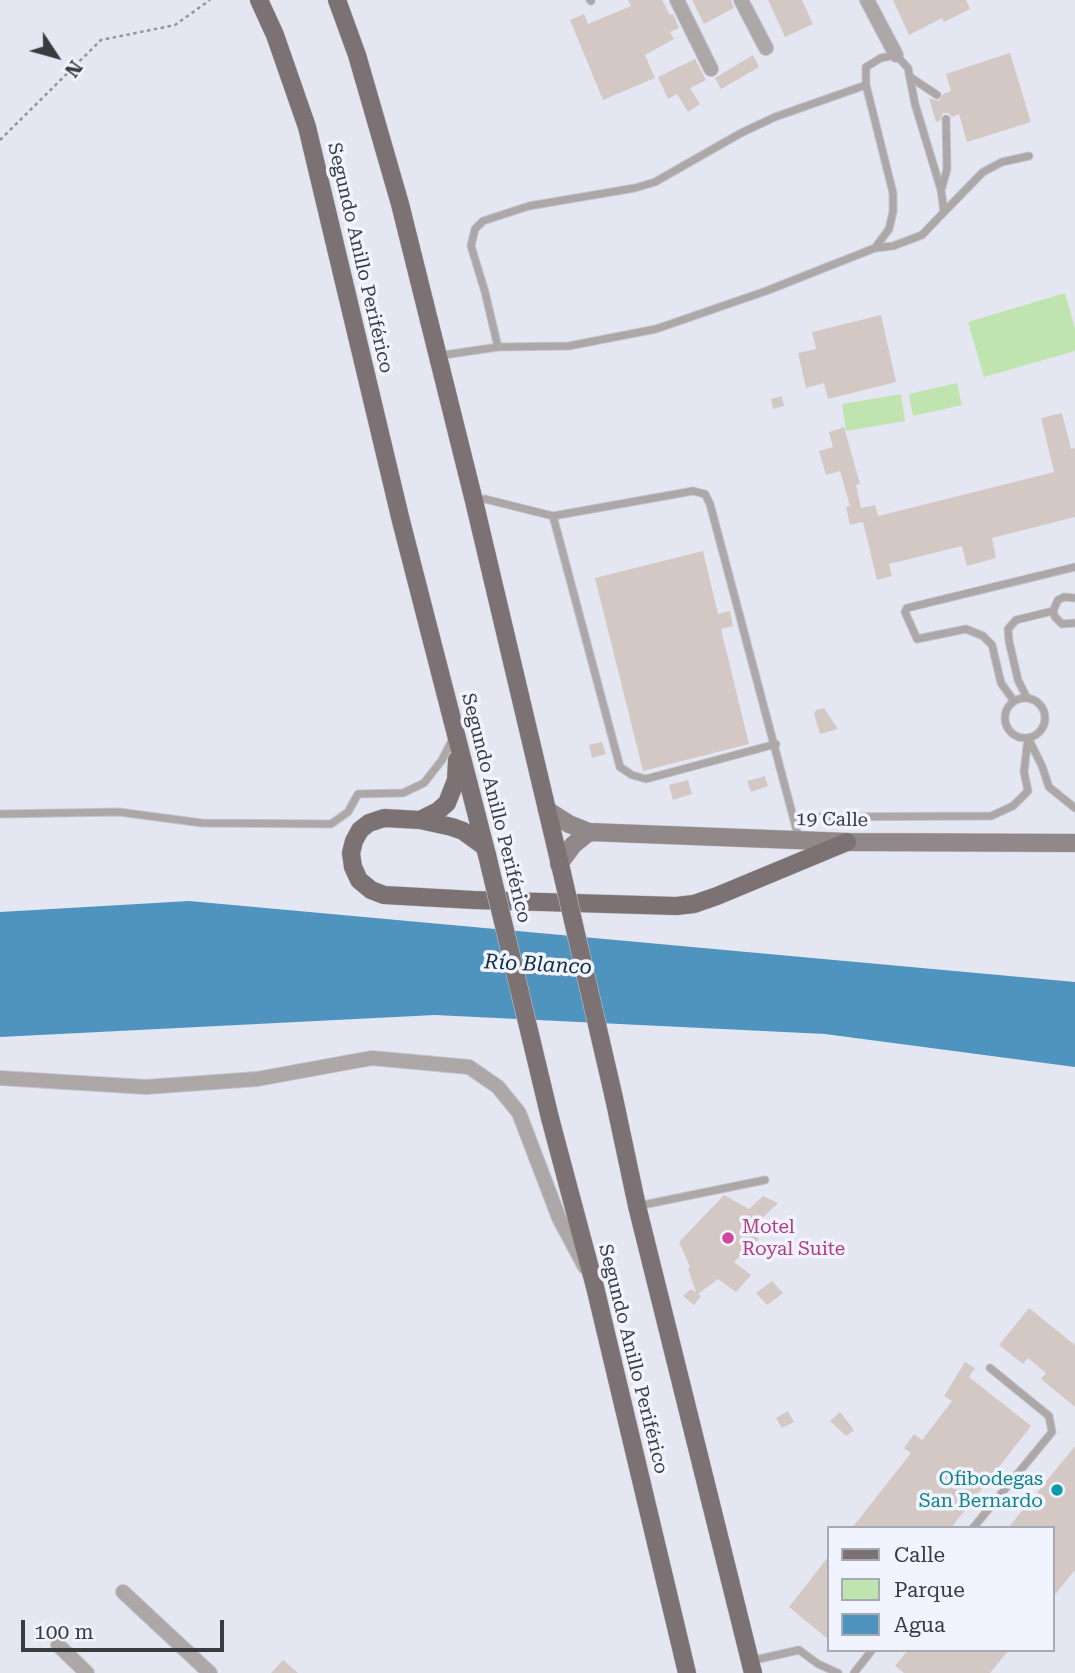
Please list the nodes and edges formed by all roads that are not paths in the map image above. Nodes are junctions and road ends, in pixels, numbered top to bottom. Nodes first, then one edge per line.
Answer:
1 (258, 0) edge
2 (337, 0) edge
3 (677, 0) edge
4 (741, 0) edge
5 (867, 0) edge
6 (766, 48) dead end
7 (896, 55) junction
8 (711, 69) dead end
9 (910, 76) junction
10 (866, 85) junction
11 (937, 95) dead end
12 (946, 119) dead end
13 (1029, 156) dead end
14 (941, 190) junction
15 (944, 212) junction
16 (875, 248) junction
17 (498, 347) junction
18 (437, 357) junction
19 (474, 501) junction
20 (553, 516) junction
21 (1075, 567) edge
22 (1075, 598) edge
23 (1053, 611) junction
24 (1075, 623) edge
25 (1027, 698) junction
26 (1014, 701) junction
27 (457, 738) junction
28 (1028, 738) junction
29 (776, 744) junction
30 (1075, 808) edge
31 (547, 810) junction
32 (0, 814) edge
33 (794, 817) junction
34 (420, 820) junction
35 (589, 832) junction
36 (799, 840) junction
37 (847, 842) junction
38 (1075, 843) edge
39 (486, 851) junction
40 (560, 869) junction
41 (0, 1078) edge
42 (765, 1180) dead end
43 (638, 1206) junction
44 (596, 1287) junction
45 (990, 1367) dead end
46 (975, 1526) edge
47 (123, 1592) dead end
48 (58, 1645) dead end
49 (870, 1652) edge
50 (751, 1667) edge
51 (87, 1673) edge
52 (209, 1673) edge
53 (687, 1673) edge
54 (838, 1673) edge
55 (854, 1673) edge

1 - 27 main road, Segundo Anillo Periférico
2 - 18 main road
3 - 8 street
4 - 6 street
5 - 7 street
7 - 9 lane
7 - 10 lane
9 - 11 lane
9 - 14 lane
10 - 16 lane
10 - 17 lane
12 - 14 lane
13 - 15 lane
14 - 15 lane
15 - 16 lane
16 - 17 lane
17 - 18 lane
18 - 19 main road
19 - 20 lane
19 - 31 main road
20 - 29 lane
20 - 29 lane
21 - 26 lane
22 - 23 lane
23 - 24 lane
23 - 25 lane
25 - 26 lane
25 - 28 lane
26 - 28 lane
27 - 32 lane
27 - 34 main road
27 - 39 main road, Segundo Anillo Periférico
28 - 30 lane
28 - 33 lane
29 - 33 lane
31 - 35 main road, 19 Calle
31 - 40 main road
33 - 36 lane
34 - 37 main road
34 - 39 main road
35 - 36 main road, 19 Calle
35 - 40 main road
36 - 37 main road, 19 Calle
37 - 38 main road, 19 Calle
39 - 44 main road, Segundo Anillo Periférico, bridge
40 - 43 main road, bridge
41 - 44 street
42 - 43 lane
43 - 50 main road
44 - 53 main road, Segundo Anillo Periférico
45 - 46 lane
47 - 52 street
48 - 51 street
49 - 55 lane
50 - 54 lane

